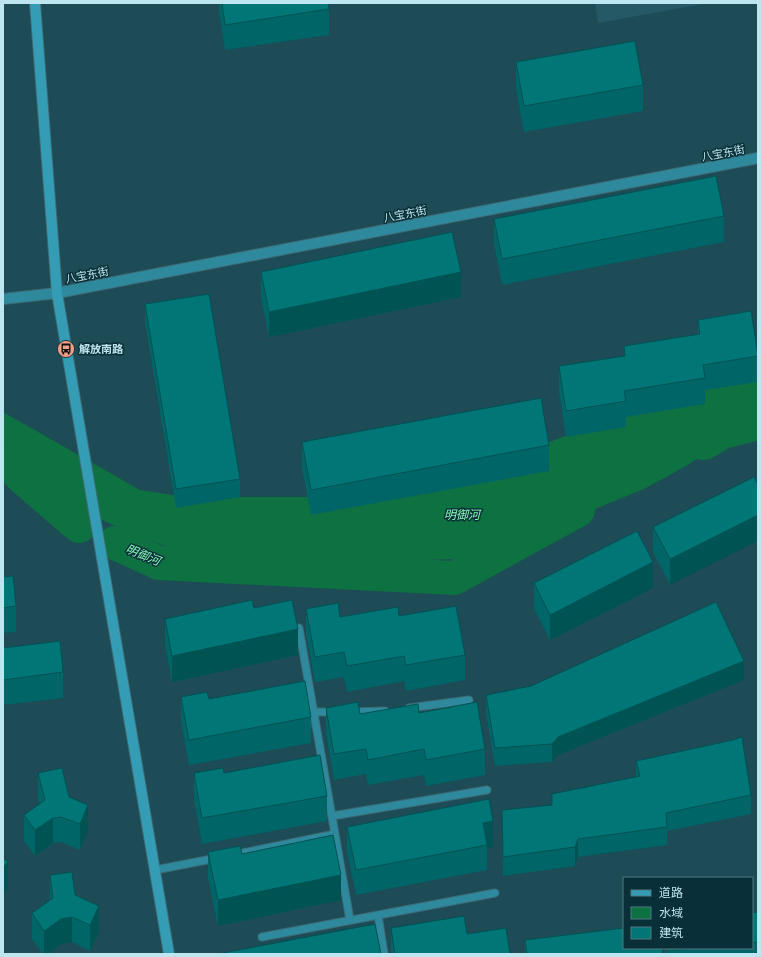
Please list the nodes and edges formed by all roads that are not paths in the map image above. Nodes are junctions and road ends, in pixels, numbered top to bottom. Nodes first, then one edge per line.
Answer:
1 (35, 3) edge
2 (758, 158) edge
3 (57, 293) junction
4 (3, 299) edge
5 (299, 628) edge
6 (469, 700) dead end
7 (398, 710) edge
8 (390, 711) edge
9 (314, 712) junction
10 (487, 790) dead end
11 (332, 816) junction
12 (335, 834) junction
13 (155, 870) junction
14 (496, 893) dead end
15 (378, 915) junction
16 (350, 920) junction
17 (262, 937) dead end
18 (169, 954) edge
19 (384, 954) edge

1 - 3 main road
2 - 3 street, 八宝东街
3 - 4 street, 八宝东街
3 - 13 main road
5 - 9 lane
6 - 7 lane
8 - 9 lane
9 - 11 lane
10 - 11 lane
11 - 12 lane
12 - 13 lane
12 - 16 lane
13 - 18 main road
14 - 15 lane
15 - 16 lane
15 - 19 lane
16 - 17 lane

